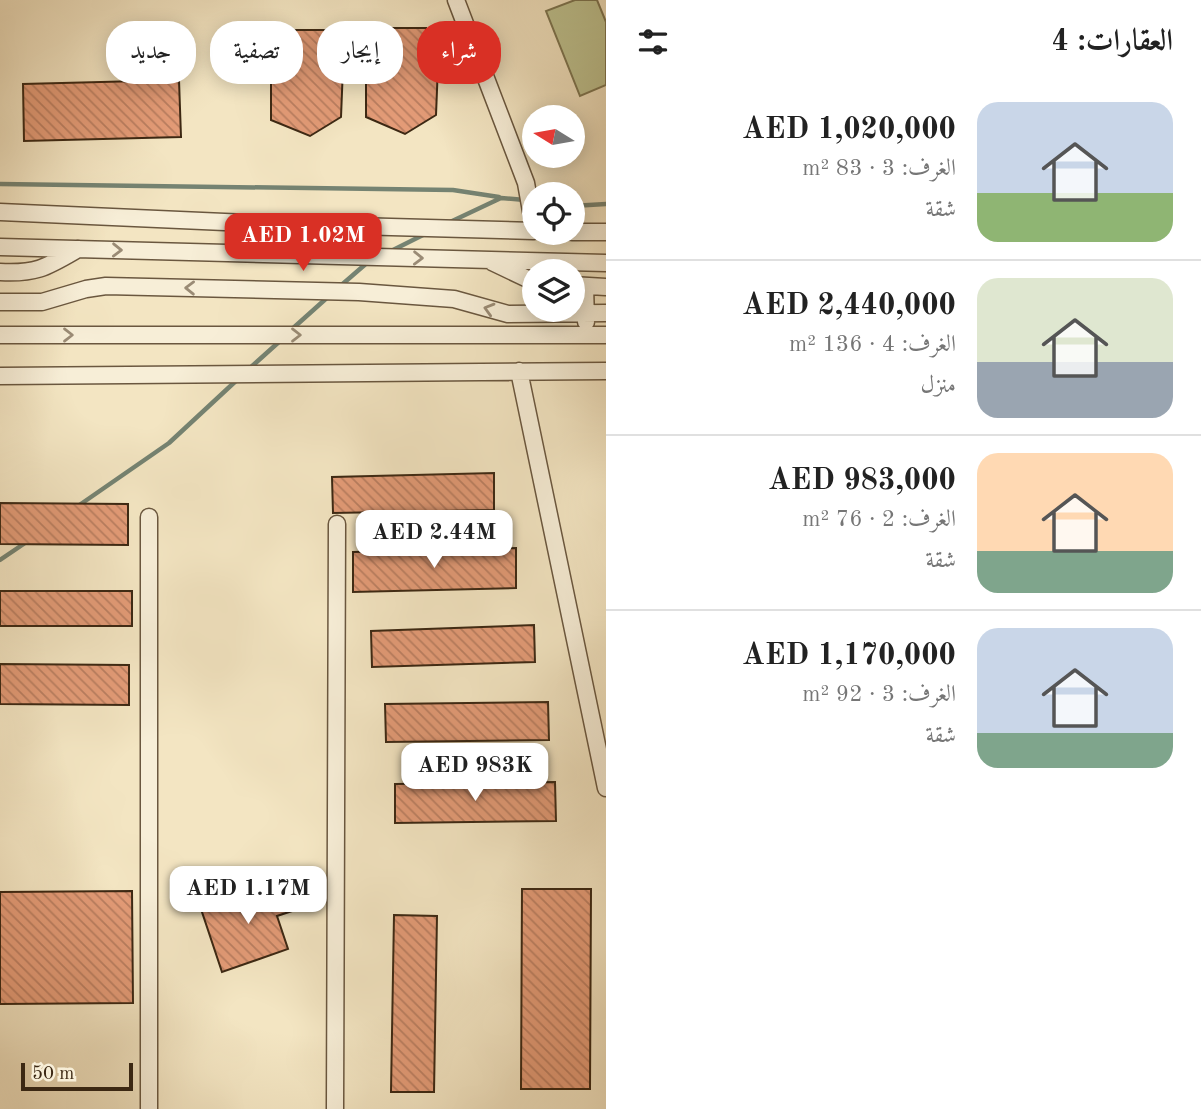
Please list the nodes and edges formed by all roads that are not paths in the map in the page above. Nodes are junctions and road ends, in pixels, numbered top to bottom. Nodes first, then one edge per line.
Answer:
1 (456, 0) edge
2 (526, 182) edge
3 (0, 212) edge
4 (522, 230) edge
5 (585, 232) edge
6 (606, 232) edge
7 (0, 247) edge
8 (78, 249) junction
9 (487, 259) junction
10 (606, 262) edge
11 (0, 272) edge
12 (522, 276) edge
13 (585, 286) edge
14 (606, 287) edge
15 (0, 302) edge
16 (585, 309) edge
17 (586, 313) junction
18 (606, 313) edge
19 (0, 335) edge
20 (586, 335) junction
21 (606, 335) edge
22 (519, 371) junction
23 (606, 371) edge
24 (0, 376) edge
25 (149, 517) dead end
26 (337, 524) dead end
27 (606, 788) edge
28 (149, 1109) edge
29 (335, 1109) edge

1 - 2 street
3 - 4 street
5 - 6 street
7 - 8 street
8 -> 9 street
8 - 11 street
9 - 10 street
9 - 12 street
13 - 14 street
17 -> 15 street
16 - 17 street
17 - 18 street
17 - 20 street
19 -> 20 street
20 - 21 street
22 - 23 street
22 - 24 street
22 - 27 street
25 - 28 street
26 - 29 street

